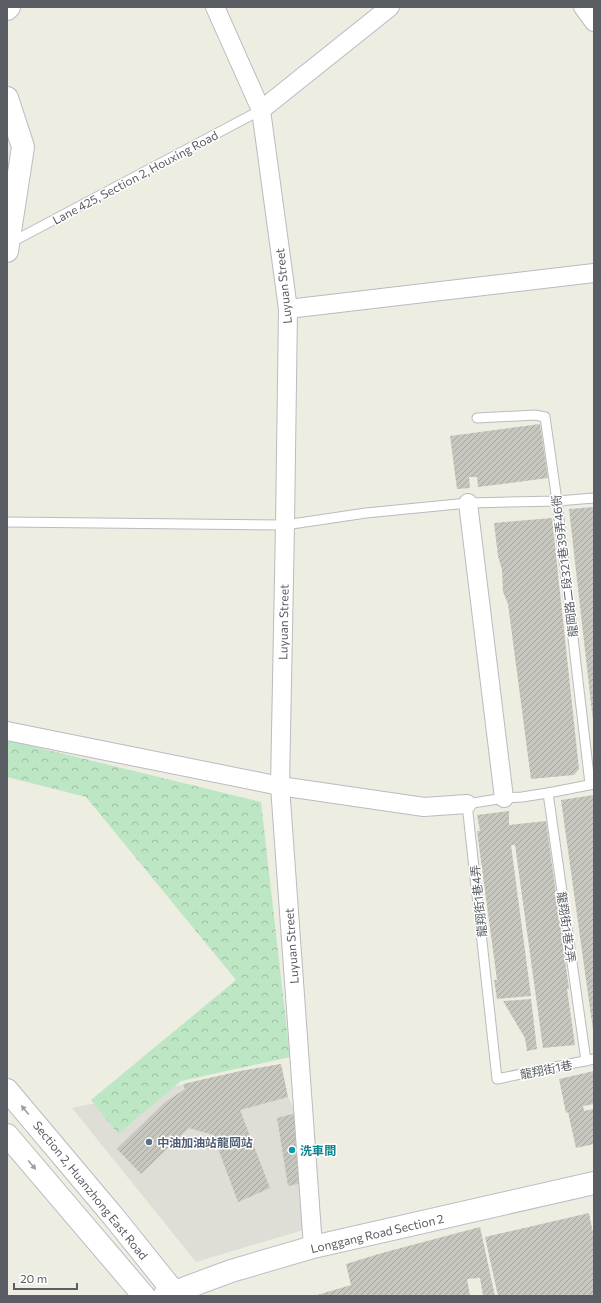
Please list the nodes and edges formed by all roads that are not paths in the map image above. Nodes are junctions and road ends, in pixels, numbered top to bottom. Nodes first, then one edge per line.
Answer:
1 (215, 7) edge
2 (390, 7) edge
3 (583, 7) edge
4 (594, 22) edge
5 (7, 98) edge
6 (261, 110) junction
7 (8, 247) edge
8 (594, 273) edge
9 (288, 309) junction
10 (477, 418) dead end
11 (594, 498) edge
12 (556, 501) junction
13 (468, 503) junction
14 (7, 522) edge
15 (285, 525) junction
16 (7, 731) edge
17 (592, 784) edge
18 (280, 786) junction
19 (548, 793) junction
20 (504, 798) junction
21 (467, 804) junction
22 (590, 1060) edge
23 (497, 1079) joint
24 (7, 1090) edge
25 (7, 1135) edge
26 (594, 1183) edge
27 (312, 1247) junction
28 (172, 1295) edge
29 (144, 1296) edge

1 - 6 street, Luyuan Street
2 - 6 street
3 - 4 street
5 - 7 street
6 - 7 lane, Lane 425, Section 2, Houxing Road
6 - 9 street, Luyuan Street
8 - 9 street
9 - 15 street, Luyuan Street
10 - 12 lane, 龍岡路二段321巷39弄46衖
11 - 12 lane
12 - 13 lane
12 - 17 lane, 龍岡路二段321巷39弄46衖
13 - 15 lane
13 - 20 street
14 - 15 lane
15 - 18 street, Luyuan Street
16 - 18 street
17 - 19 lane
18 - 21 street
18 - 27 street, Luyuan Street
19 - 20 lane
19 - 22 lane, 龍翔街1巷2弄
20 - 21 lane
21 - 23 lane, 龍翔街1巷4弄
22 - 23 lane, 龍翔街1巷
28 -> 24 street, Section 2, Huanzhong East Road
25 -> 29 street
26 - 27 street, Longgang Road Section 2
27 - 28 street, Longgang Road Section 2

